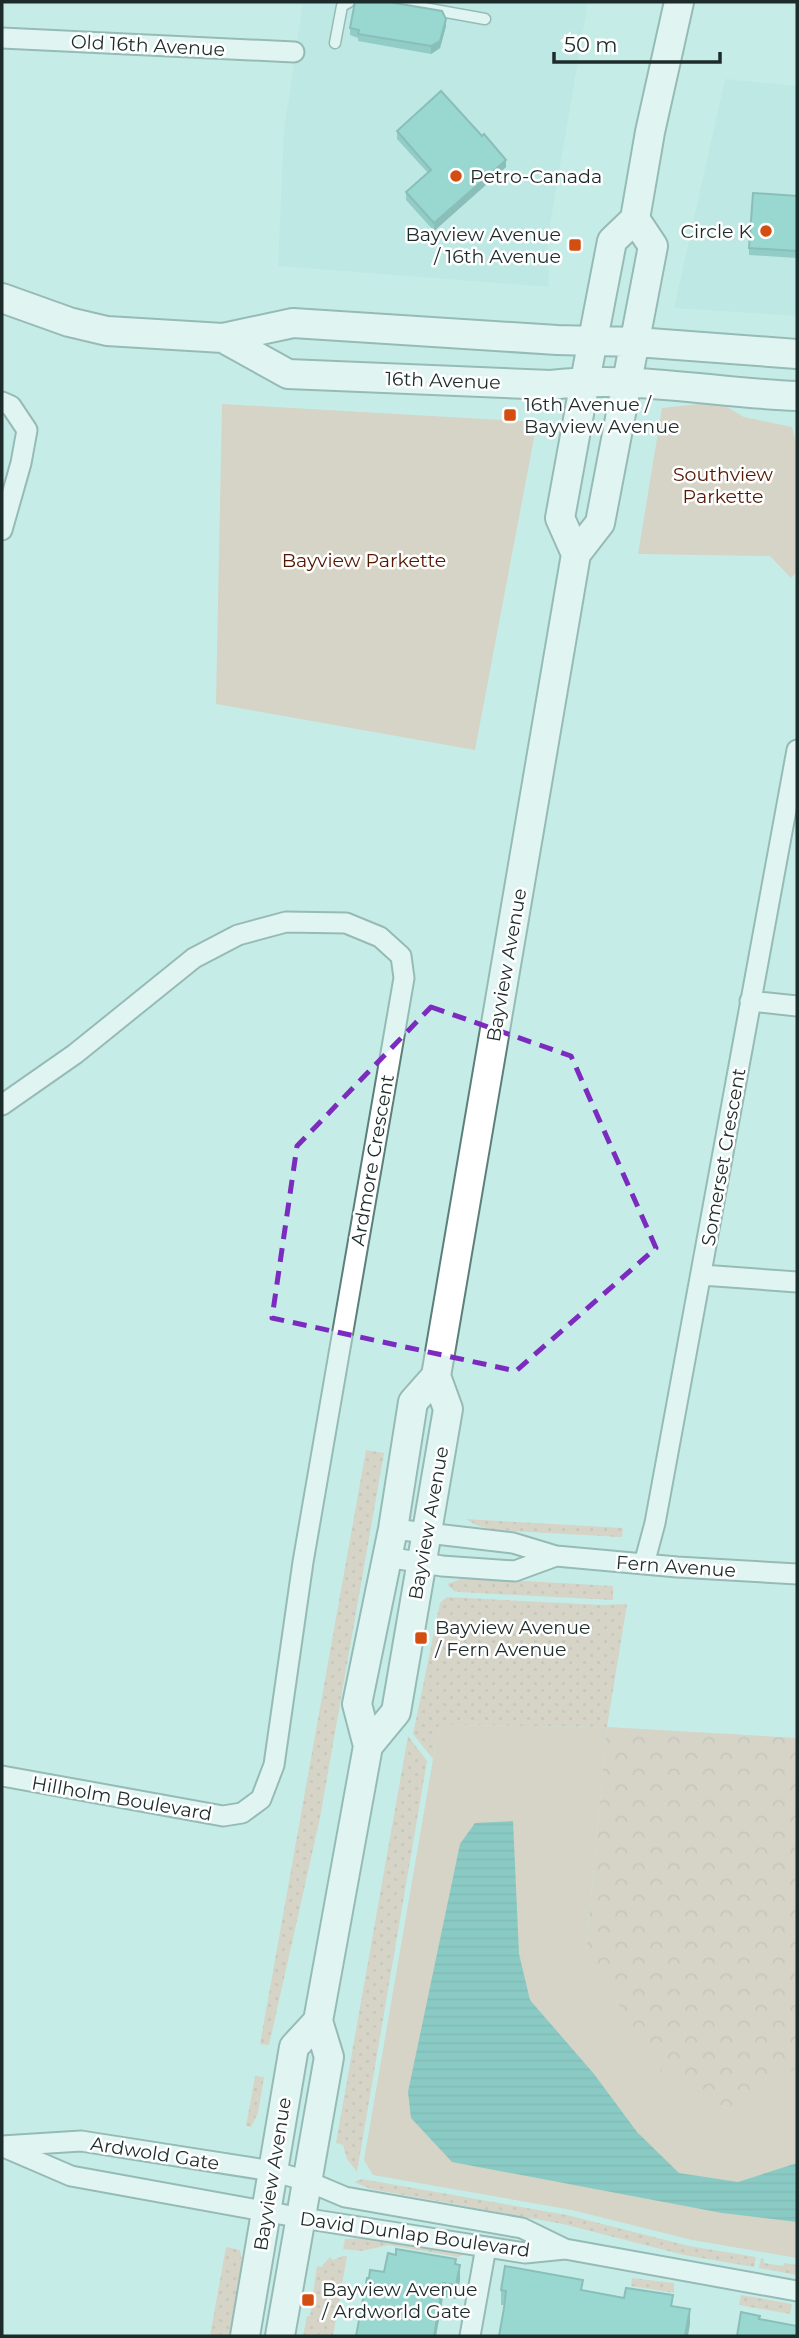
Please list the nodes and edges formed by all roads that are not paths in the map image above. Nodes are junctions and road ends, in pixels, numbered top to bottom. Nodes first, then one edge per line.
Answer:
1 (349, 2) edge
2 (391, 2) edge
3 (679, 2) edge
4 (485, 19) dead end
5 (2, 38) edge
6 (335, 43) dead end
7 (294, 52) dead end
8 (635, 219) junction
9 (2, 298) edge
10 (223, 338) junction
11 (593, 340) junction
12 (636, 342) junction
13 (797, 354) edge
14 (585, 381) junction
15 (628, 383) junction
16 (797, 396) edge
17 (2, 402) edge
18 (2, 530) edge
19 (576, 554) junction
20 (797, 750) edge
21 (751, 1001) junction
22 (797, 1006) edge
23 (2, 1105) edge
24 (702, 1275) junction
25 (797, 1282) edge
26 (436, 1376) junction
27 (393, 1529) junction
28 (426, 1534) junction
29 (555, 1556) junction
30 (387, 1557) junction
31 (420, 1562) junction
32 (644, 1564) junction
33 (797, 1574) edge
34 (368, 1746) junction
35 (2, 1776) edge
36 (242, 1813) joint
37 (318, 2021) junction
38 (2, 2146) edge
39 (272, 2171) junction
40 (307, 2181) junction
41 (266, 2211) junction
42 (302, 2218) junction
43 (486, 2247) junction
44 (565, 2249) junction
45 (797, 2291) edge
46 (246, 2336) edge
47 (280, 2336) edge
48 (470, 2336) edge

1 - 6 lane
2 - 4 lane
3 - 8 main road
5 - 7 street, Old 16th Avenue
8 - 11 main road
8 - 12 main road, Bayview Avenue
9 - 10 main road, 16th Avenue
10 - 11 main road, 16th Avenue
10 - 14 main road, 16th Avenue
11 - 12 main road, 16th Avenue
11 - 14 main road
12 - 13 main road, 16th Avenue
12 - 15 main road, Bayview Avenue
14 - 15 main road, 16th Avenue
14 - 19 main road
15 - 16 main road, 16th Avenue
15 - 19 main road, Bayview Avenue
17 - 18 street
19 - 26 main road, Bayview Avenue
20 - 21 street, Somerset Crescent
21 - 22 street
21 - 24 street, Somerset Crescent
23 - 36 street, Ardmore Crescent
24 - 25 street
24 - 32 street, Somerset Crescent
26 - 27 main road, Bayview Avenue
26 - 28 main road, Bayview Avenue
27 - 28 street, Fern Avenue
27 - 30 main road, Bayview Avenue
28 - 29 street, Fern Avenue
28 - 31 main road, Bayview Avenue
29 - 31 street, Fern Avenue
29 - 32 street, Fern Avenue
30 - 31 street, Fern Avenue
30 - 34 main road, Bayview Avenue
31 - 34 main road, Bayview Avenue
32 - 33 street, Fern Avenue
34 - 37 main road, Bayview Avenue
35 - 36 street, Hillholm Boulevard
37 - 39 main road, Bayview Avenue
37 - 40 main road, Bayview Avenue
38 - 39 street, Ardwold Gate
38 - 41 street, Ardwold Gate
39 - 40 street, Ardwold Gate
39 - 41 main road, Bayview Avenue
40 - 42 main road, Bayview Avenue
40 - 44 street, David Dunlap Boulevard
41 - 42 street, David Dunlap Boulevard
41 - 46 main road, Bayview Avenue
42 - 43 street, David Dunlap Boulevard
42 - 47 main road, Bayview Avenue
43 - 44 street, David Dunlap Boulevard
43 - 48 street
44 - 45 street, David Dunlap Boulevard

